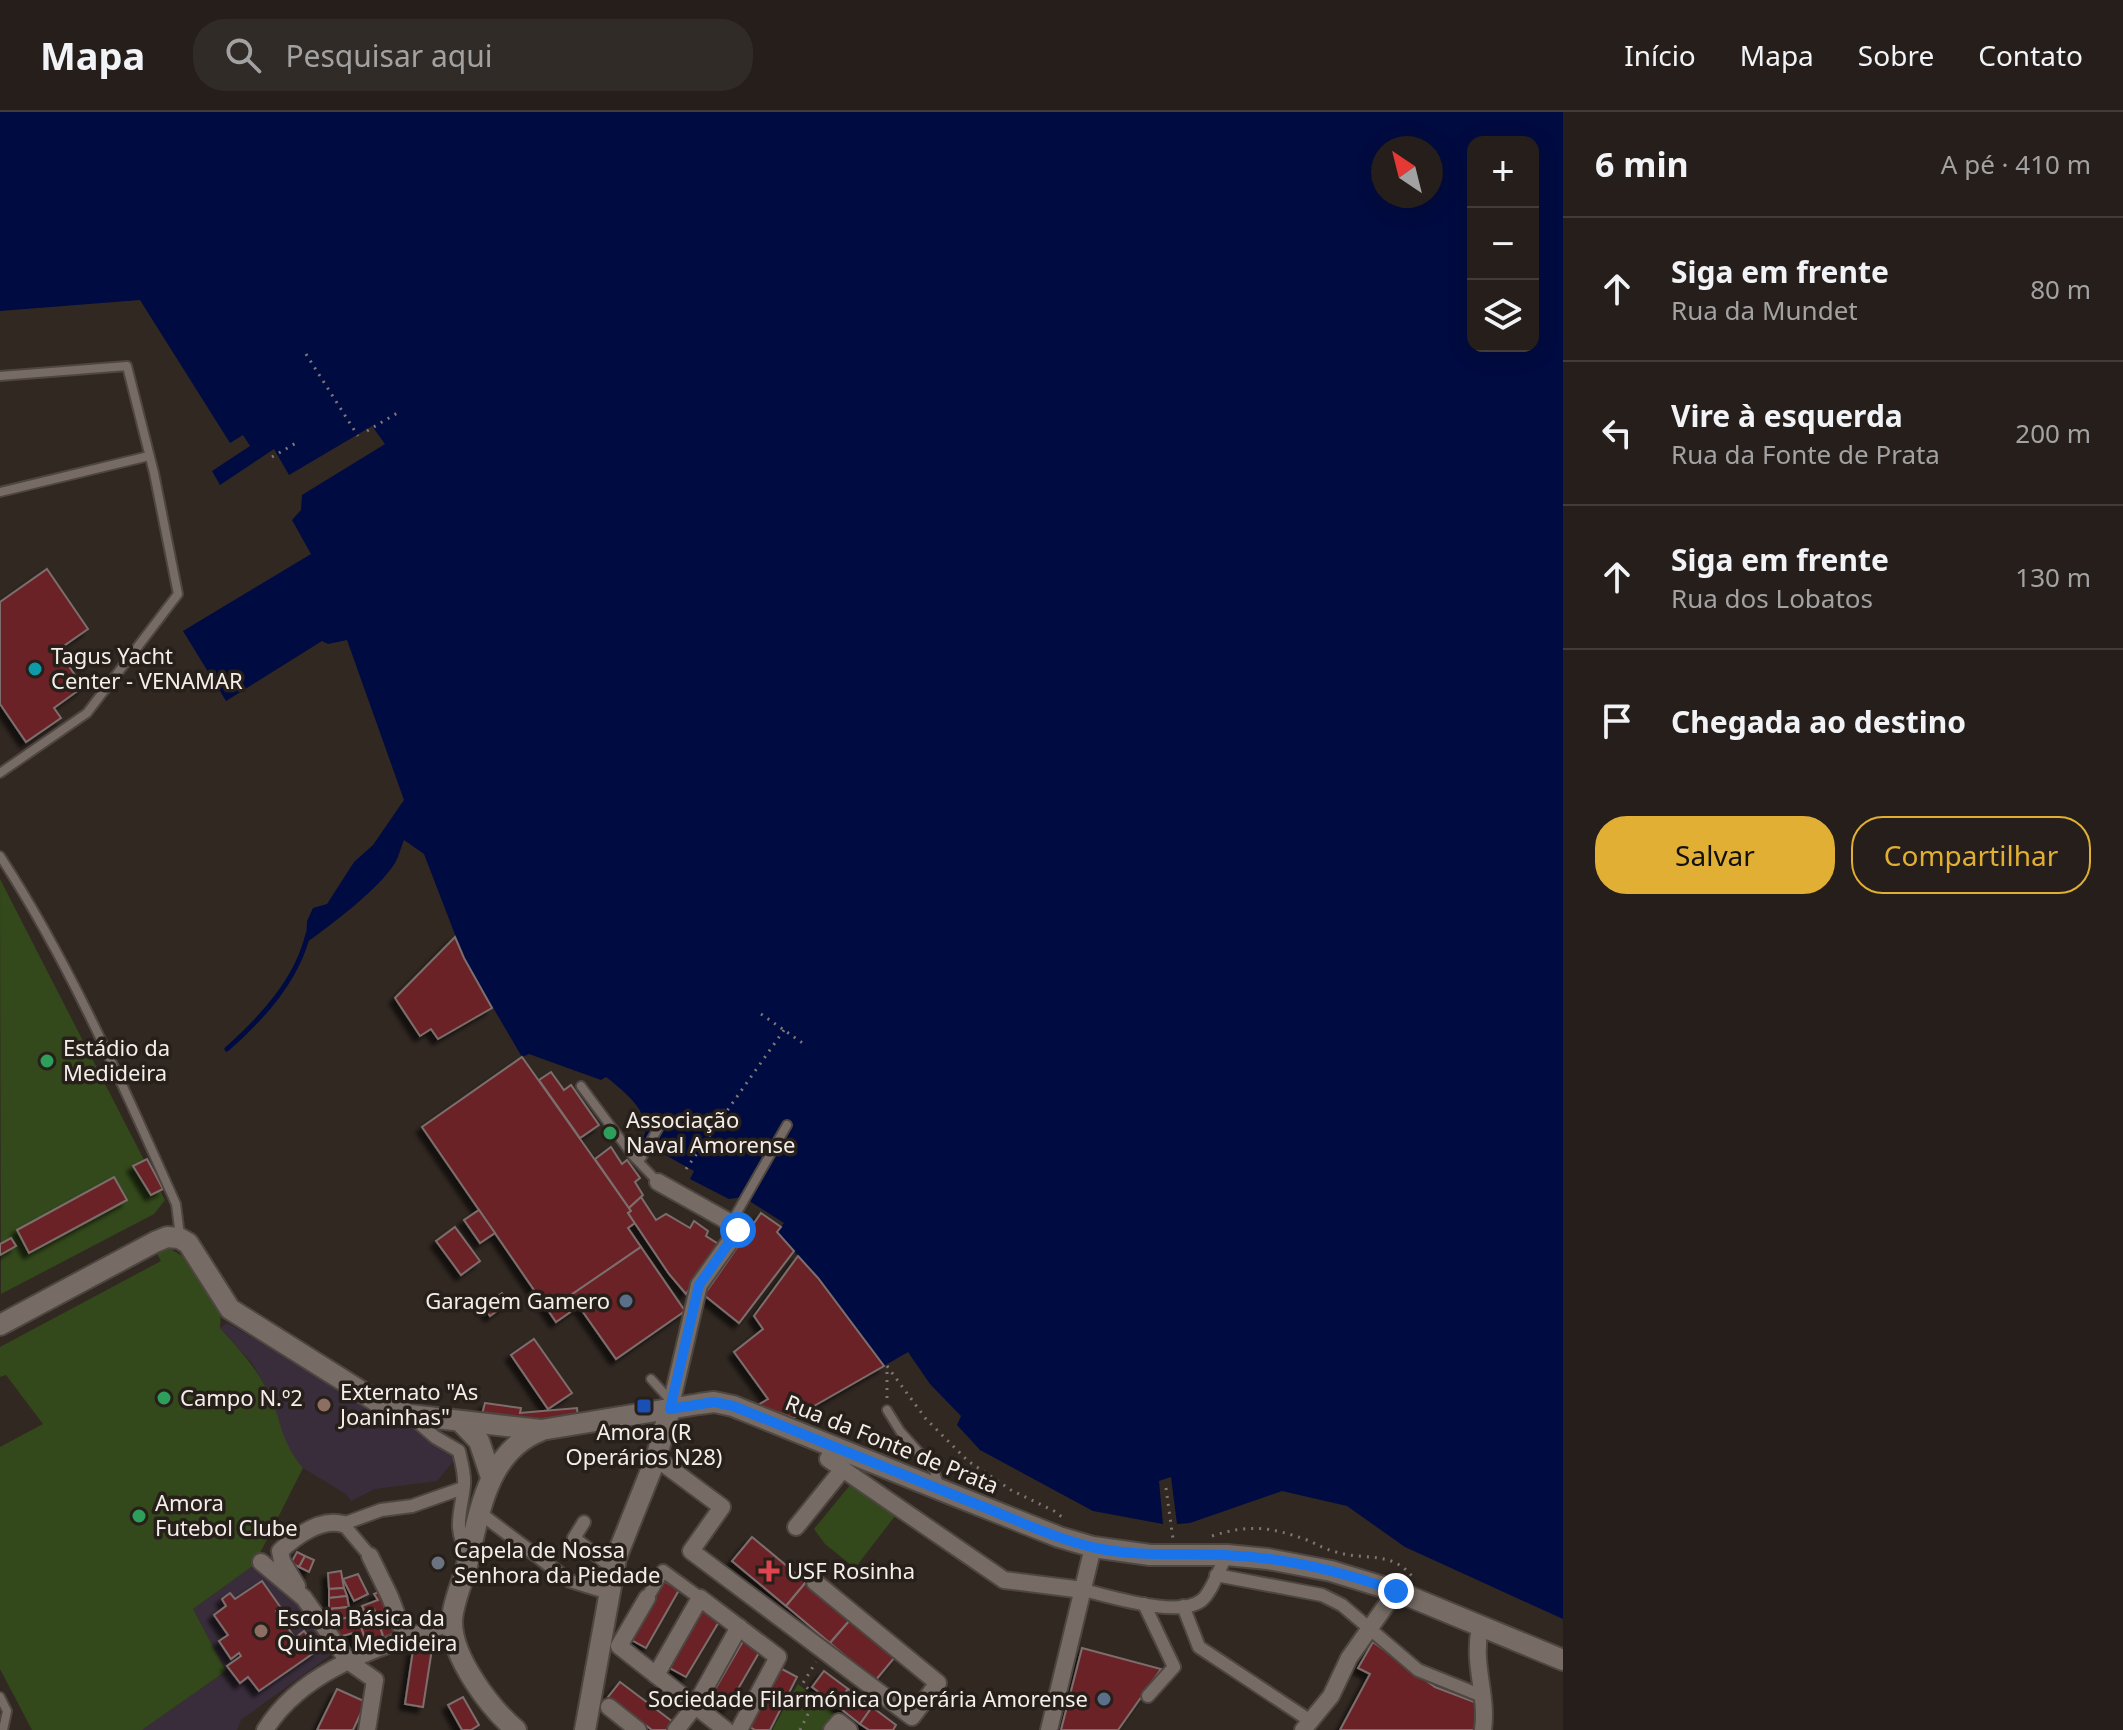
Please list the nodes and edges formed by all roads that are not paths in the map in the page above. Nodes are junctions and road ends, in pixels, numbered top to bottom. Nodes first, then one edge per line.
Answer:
1 (0, 376) edge
2 (149, 456) junction
3 (0, 492) edge
4 (0, 773) edge
5 (0, 856) edge
6 (581, 1086) dead end
7 (660, 1125) dead end
8 (787, 1125) dead end
9 (639, 1162) junction
10 (658, 1182) joint
11 (731, 1223) junction
12 (179, 1238) junction
13 (0, 1325) edge
14 (651, 1379) dead end
15 (671, 1405) junction
16 (887, 1410) road end
17 (410, 1415) junction
18 (460, 1421) junction
19 (541, 1430) junction
20 (836, 1447) junction
21 (656, 1458) junction
22 (843, 1469) junction
23 (491, 1477) junction
24 (463, 1488) junction
25 (941, 1490) junction
26 (480, 1513) junction
27 (584, 1522) dead end
28 (343, 1524) junction
29 (796, 1527) dead end
30 (1093, 1547) junction
31 (469, 1555) junction
32 (1227, 1555) junction
33 (370, 1556) joint
34 (261, 1562) dead end
35 (614, 1569) junction
36 (1216, 1575) junction
37 (815, 1582) dead end
38 (1083, 1590) junction
39 (1396, 1591) junction
40 (609, 1593) junction
41 (304, 1598) junction
42 (647, 1598) joint
43 (700, 1598) junction
44 (1144, 1604) junction
45 (1183, 1606) junction
46 (452, 1622) junction
47 (739, 1627) junction
48 (1370, 1628) junction
49 (1480, 1628) junction
50 (406, 1639) junction
51 (1563, 1660) edge
52 (348, 1661) junction
53 (656, 1675) junction
54 (1148, 1696) dead end
55 (1482, 1696) junction
56 (0, 1697) edge
57 (695, 1706) junction
58 (609, 1707) dead end
59 (1308, 1726) edge
60 (3, 1730) edge
61 (265, 1730) edge
62 (367, 1730) edge
63 (516, 1730) edge
64 (585, 1730) edge
65 (638, 1730) edge
66 (676, 1730) edge
67 (726, 1730) edge
68 (739, 1730) edge
69 (832, 1730) edge
70 (849, 1730) edge
71 (1049, 1730) edge
72 (1483, 1730) edge

1 - 2 lane
2 - 3 lane
2 - 4 lane
5 - 12 lane
6 - 9 lane
7 - 9 lane
8 - 11 lane
9 - 10 lane
10 - 11 street
11 - 15 street
12 - 13 street
12 - 17 street
14 - 15 lane
15 - 19 street, Rua da Fonte de Prata
15 - 20 street, Rua da Fonte de Prata
15 - 21 street
16 - 25 lane
17 - 18 street
17 - 24 street
18 - 19 street
18 - 23 street
19 - 23 street
20 - 22 street
20 - 25 street, Rua da Fonte de Prata
21 - 35 street
21 - 37 street
22 - 29 street
22 - 38 street
23 - 26 street
24 - 28 street
24 - 31 street
25 - 30 street, Rua da Fonte de Prata
26 - 31 street
26 - 40 street
27 - 35 street
28 - 33 street
28 - 41 street
30 - 32 street, Rua da Fonte de Prata
30 - 38 street
31 - 46 street
32 - 36 street
32 - 39 street, Rua da Fonte de Prata
33 - 50 street
34 - 41 street
35 - 40 street
36 - 45 street
36 - 48 street
38 - 44 street
38 - 71 street
39 - 48 street
39 - 49 street, Rua da Fonte de Prata
40 - 64 street
41 - 52 street
42 - 43 street
42 - 53 street
43 - 47 street
43 - 53 street
44 - 45 street
44 - 54 street
45 - 59 street
46 - 50 street
46 - 63 street
47 - 57 street
47 - 68 street
48 - 55 street
48 - 59 street
49 - 51 street, Rua da Fonte de Prata
49 - 55 street
50 - 52 street
52 - 61 street
52 - 62 street
53 - 57 street
55 - 72 street
56 - 60 lane
57 - 66 street
57 - 67 street
58 - 65 street
69 - 70 street

